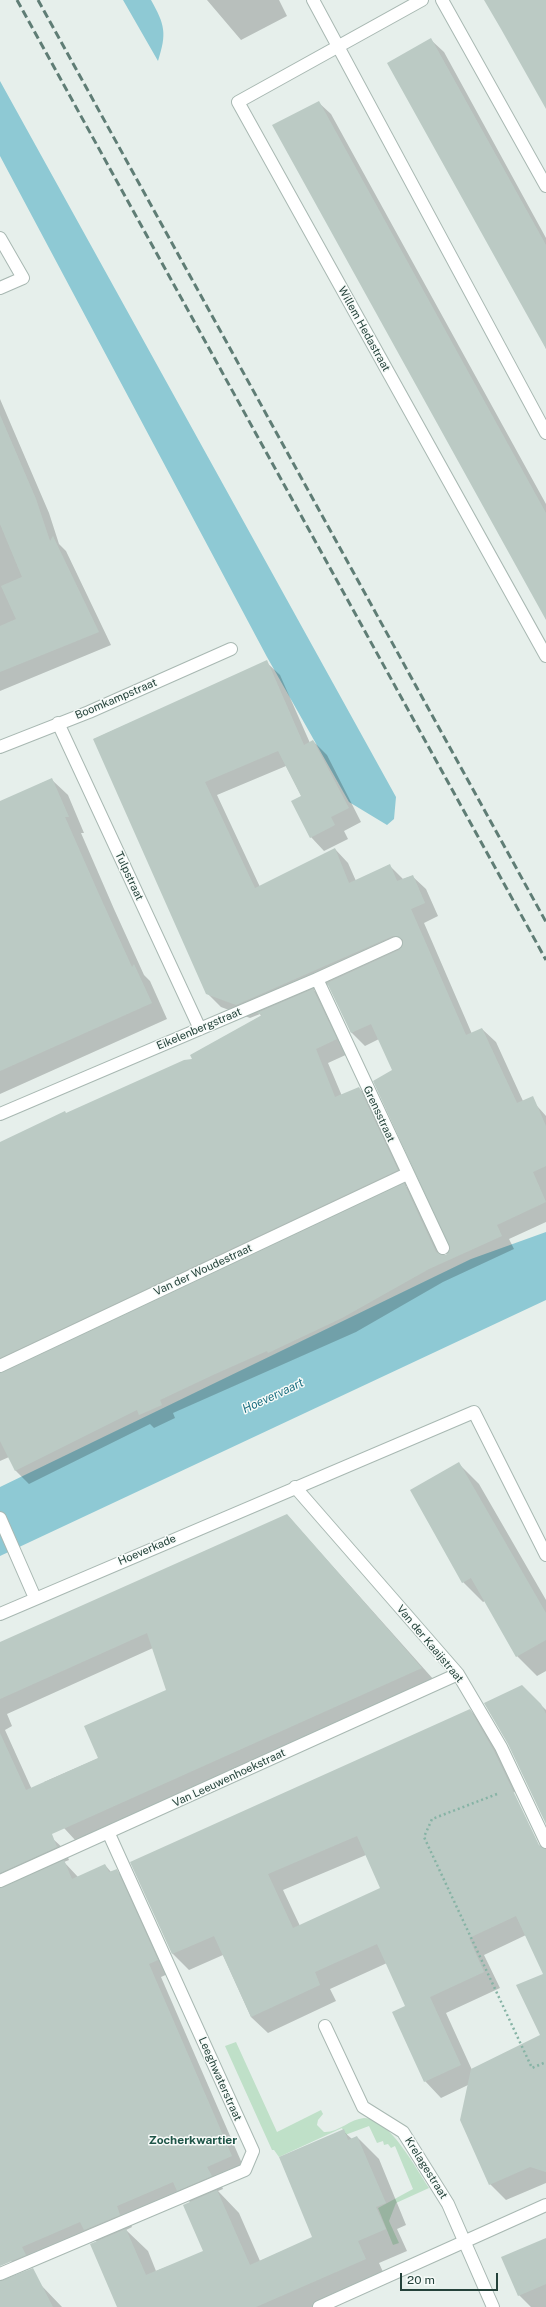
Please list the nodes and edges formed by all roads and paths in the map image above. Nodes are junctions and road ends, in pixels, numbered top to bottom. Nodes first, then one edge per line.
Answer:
1 (313, 0) edge
2 (422, 0) edge
3 (442, 0) edge
4 (338, 47) junction
5 (546, 186) edge
6 (0, 238) edge
7 (0, 288) edge
8 (546, 433) edge
9 (232, 649) dead end
10 (546, 656) edge
11 (58, 723) junction
12 (0, 747) edge
13 (396, 942) dead end
14 (317, 979) junction
15 (200, 1029) junction
16 (0, 1114) edge
17 (406, 1174) junction
18 (443, 1248) dead end
19 (0, 1366) edge
20 (295, 1487) junction
21 (0, 1518) edge
22 (546, 1554) edge
23 (35, 1598) junction
24 (0, 1614) edge
25 (458, 1674) junction
26 (518, 1783) junction
27 (109, 1834) junction
28 (546, 1842) edge
29 (0, 1881) edge
30 (325, 2026) dead end
31 (546, 2062) edge
32 (546, 2204) edge
33 (463, 2242) junction
34 (0, 2274) edge
35 (318, 2307) edge
36 (493, 2307) edge

1 - 4 street
2 - 4 street, Willem Hedastraat
3 - 5 street
4 - 8 street
4 - 10 street, Willem Hedastraat
6 - 7 street
9 - 11 street, Boomkampstraat
11 - 12 street, Boomkampstraat
11 - 15 street, Tulpstraat
13 - 14 street, Eikelenbergstraat
14 - 15 street, Eikelenbergstraat
14 - 17 street, Grensstraat
15 - 16 street, Eikelenbergstraat
17 - 18 street, Grensstraat
17 - 19 street, Van der Woudestraat
20 - 22 street, Hoeverkade
20 - 23 street, Hoeverkade
20 - 25 street, Van der Kaaijstraat
21 - 23 street
23 - 24 street, Hoeverkade
25 - 26 street, Van der Kaaijstraat
25 - 27 street, Van Leeuwenhoekstraat
26 - 28 street, Van der Kaaijstraat
26 - 31 path
27 - 29 street, Van Leeuwenhoekstraat
27 - 34 street, Leeghwaterstraat
30 - 33 street, Krelagestraat
32 - 33 street
33 - 35 street
33 - 36 street, Krelagestraat

